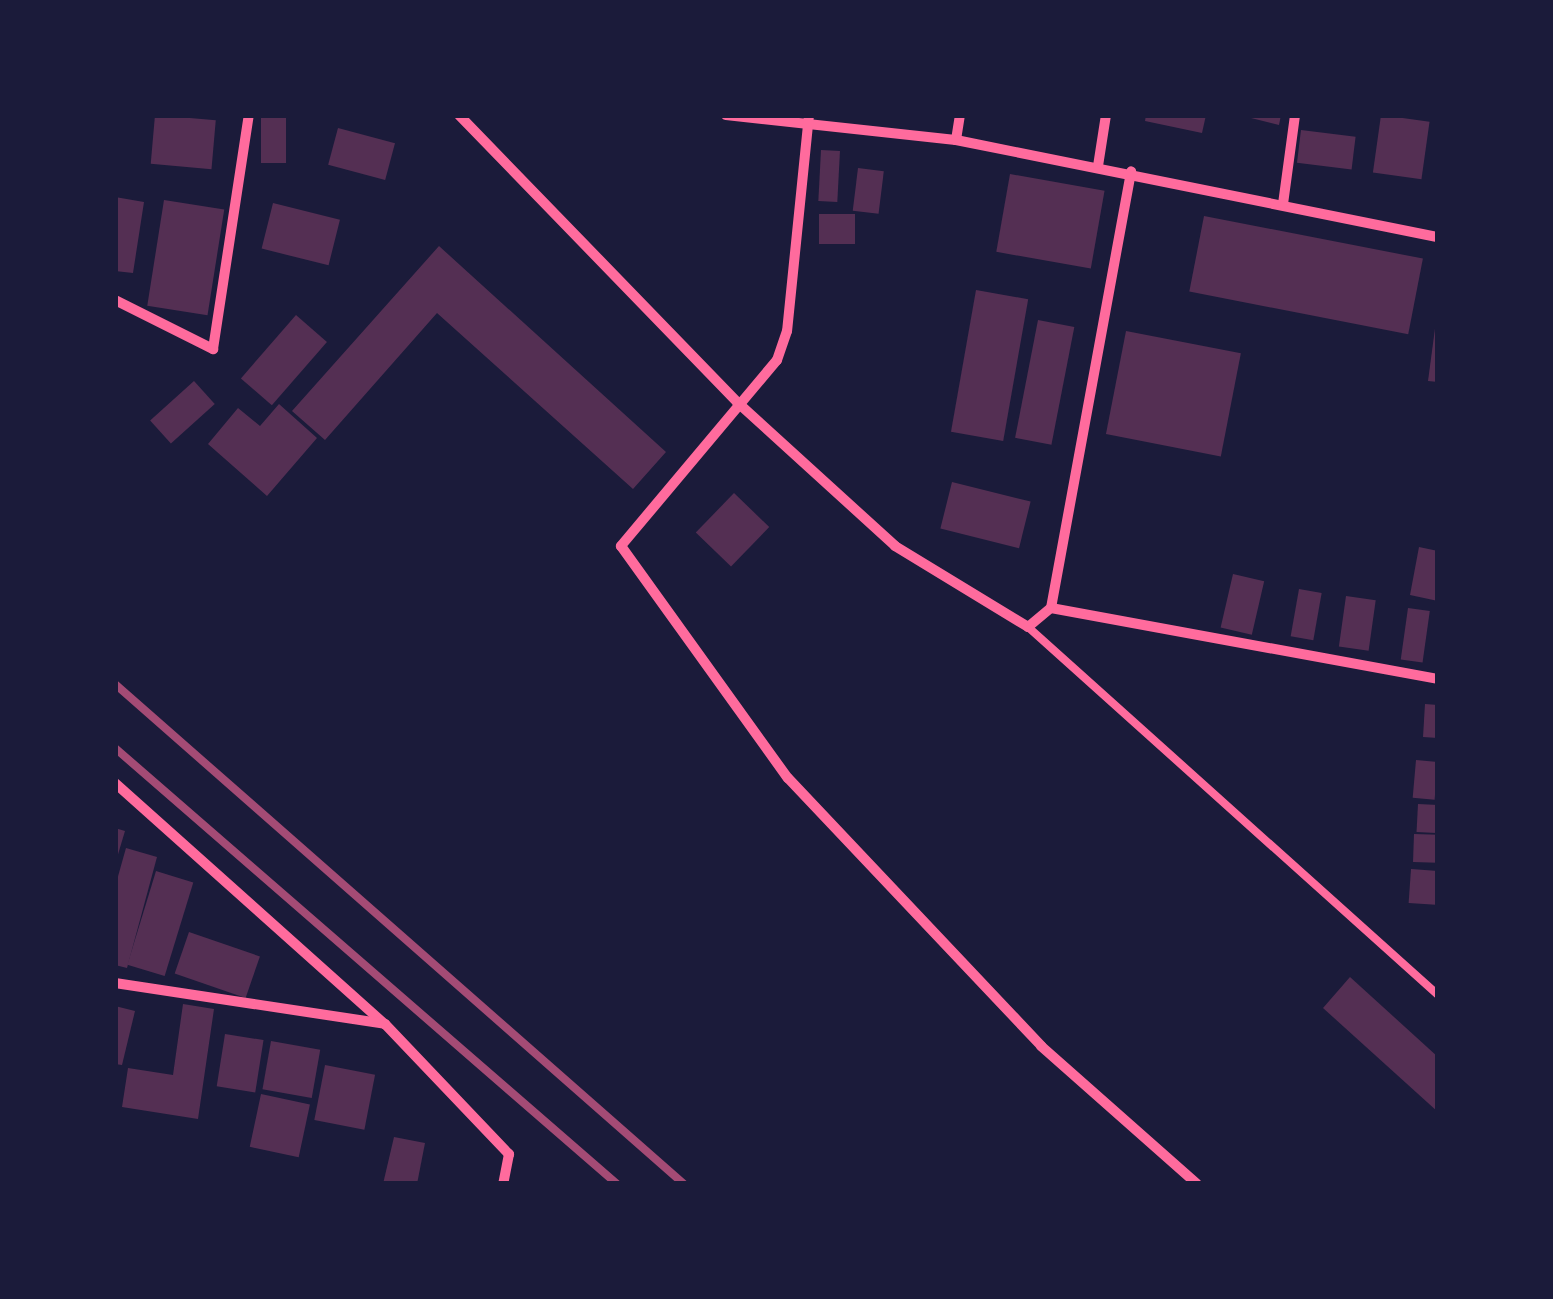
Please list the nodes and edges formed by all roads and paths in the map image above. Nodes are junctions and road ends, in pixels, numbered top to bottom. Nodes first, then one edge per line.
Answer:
1 (249, 115) edge
2 (460, 115) edge
3 (726, 115) edge
4 (960, 115) edge
5 (1106, 115) edge
6 (1296, 115) edge
7 (808, 121) edge
8 (956, 140) junction
9 (1098, 166) junction
10 (1131, 171) junction
11 (1283, 204) junction
12 (1438, 236) edge
13 (115, 300) edge
14 (737, 402) junction
15 (1051, 608) junction
16 (1028, 627) junction
17 (1438, 679) edge
18 (115, 783) edge
19 (115, 983) edge
20 (1438, 995) edge
21 (385, 1024) junction
22 (502, 1184) edge
23 (1197, 1184) edge

1 - 13 street
2 - 14 street
3 - 7 street
4 - 8 street
5 - 9 street
6 - 11 street
7 - 8 street
7 - 14 street
8 - 9 street
9 - 10 street
10 - 11 street
10 - 15 street
11 - 12 street
14 - 16 street
14 - 23 street
15 - 16 street
15 - 17 street
16 - 20 lane
18 - 21 street
19 - 21 street
21 - 22 street

